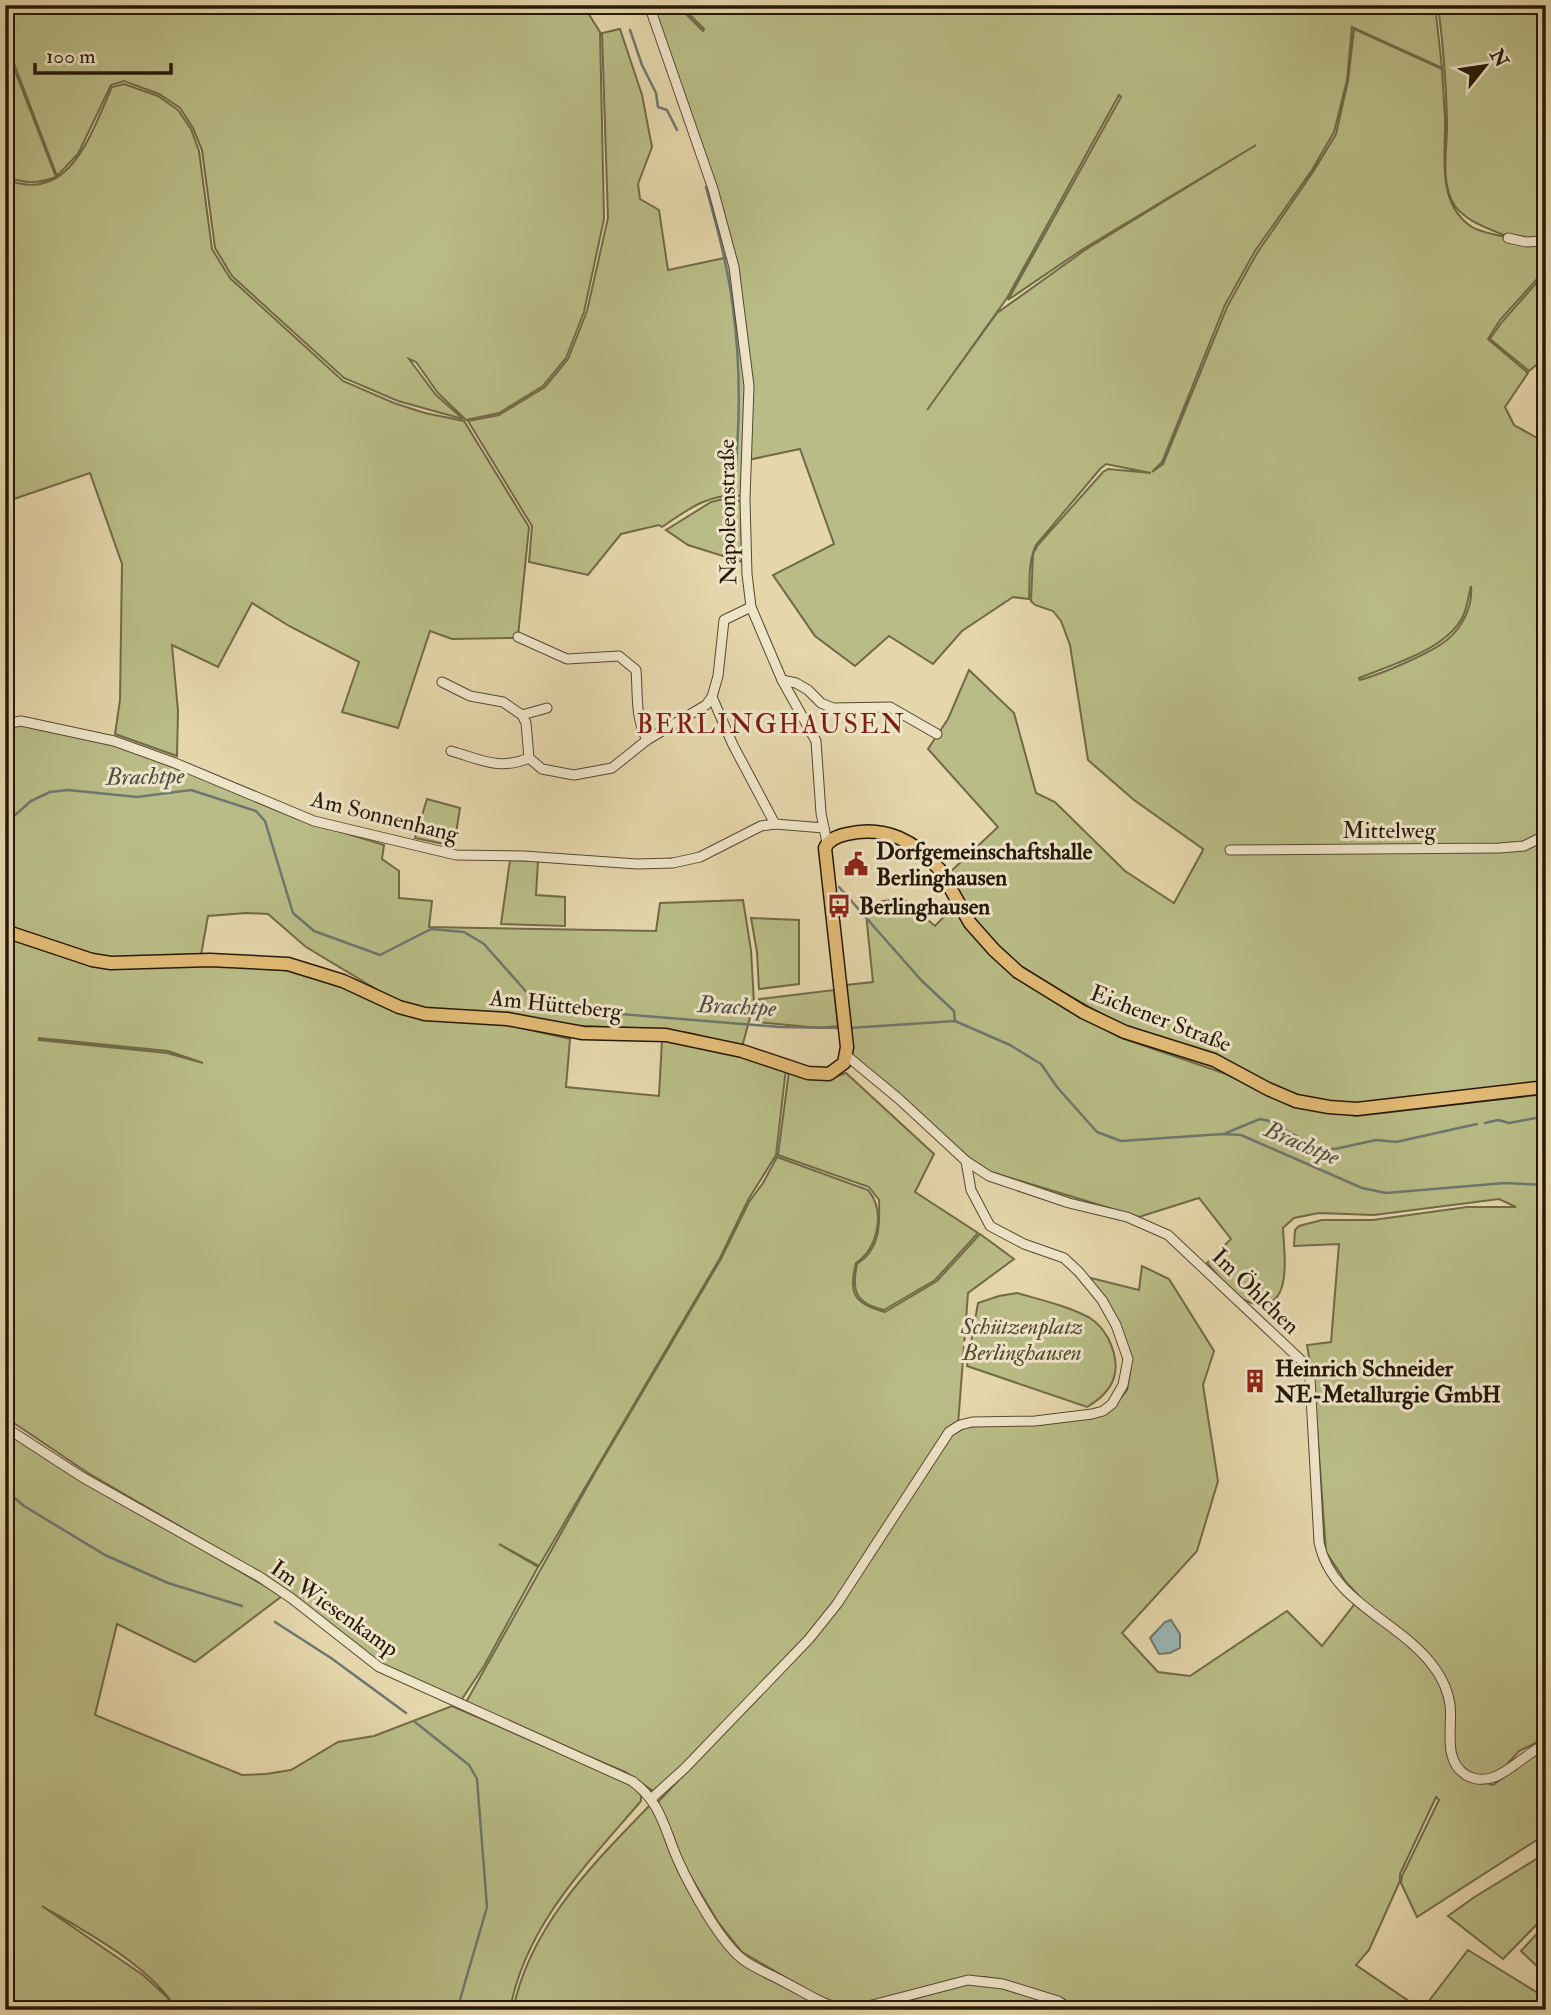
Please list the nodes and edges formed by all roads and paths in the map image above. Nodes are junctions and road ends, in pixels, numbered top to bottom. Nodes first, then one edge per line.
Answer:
1 (649, 5) edge
2 (1508, 238) dead end
3 (1546, 241) edge
4 (1546, 476) edge
5 (1546, 530) edge
6 (751, 607) junction
7 (519, 636) dead end
8 (782, 680) junction
9 (442, 682) dead end
10 (712, 697) junction
11 (547, 708) dead end
12 (523, 715) junction
13 (5, 724) edge
14 (937, 734) dead end
15 (647, 740) junction
16 (451, 751) dead end
17 (528, 758) junction
18 (775, 824) junction
19 (824, 828) junction
20 (1546, 835) edge
21 (827, 843) junction
22 (1230, 850) dead end
23 (5, 931) edge
24 (847, 1049) junction
25 (1546, 1087) edge
26 (966, 1161) junction
27 (5, 1427) edge
28 (1546, 1744) edge
29 (652, 1798) junction
30 (847, 2010) edge
31 (853, 2010) edge
32 (1072, 2010) edge

1 - 6 street, Napoleonstraße
2 - 3 street
4 - 5 street
6 - 8 street, Napoleonstraße
6 - 10 street
7 - 15 street
8 - 14 street
8 - 19 street, Napoleonstraße
9 - 12 street
10 - 15 street
10 - 18 street
11 - 12 street
12 - 17 street
13 - 18 street, Am Sonnenhang
15 - 17 street
16 - 17 street
18 - 19 street, Am Sonnenhang
19 - 21 street, Napoleonstraße
20 - 22 street, Mittelweg
21 - 24 main road, Napoleonstraße
21 - 25 main road, Eichener Straße
23 - 24 main road, Am Hütteberg
24 - 26 street, Im Öhlchen
26 - 28 street, Im Öhlchen
26 - 29 street
27 - 29 street, Im Wiesenkamp
29 - 30 street
31 - 32 street

